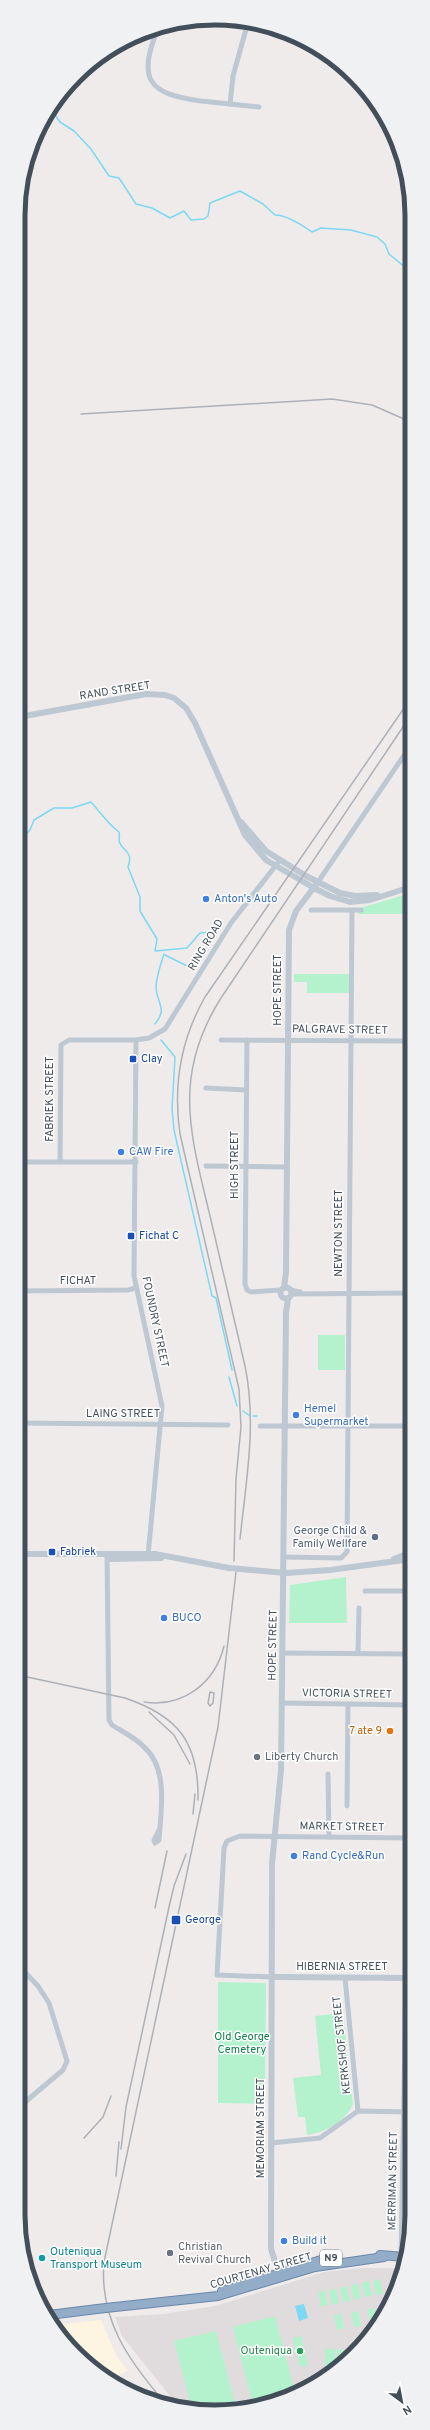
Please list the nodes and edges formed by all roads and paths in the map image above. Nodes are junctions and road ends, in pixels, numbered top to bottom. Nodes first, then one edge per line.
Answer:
1 (246, 28) edge
2 (156, 34) edge
3 (230, 104) junction
4 (259, 107) dead end
5 (25, 716) edge
6 (405, 754) edge
7 (238, 817) junction
8 (280, 860) junction
9 (276, 866) junction
10 (318, 882) junction
11 (314, 888) junction
12 (405, 889) edge
13 (381, 896) junction
14 (311, 910) dead end
15 (361, 910) dead end
16 (352, 911) junction
17 (136, 1040) junction
18 (221, 1040) dead end
19 (247, 1040) junction
20 (288, 1040) junction
21 (350, 1040) junction
22 (405, 1041) edge
23 (206, 1088) dead end
24 (246, 1090) junction
25 (25, 1162) edge
26 (60, 1162) junction
27 (136, 1162) junction
28 (206, 1166) dead end
29 (245, 1166) junction
30 (287, 1167) junction
31 (136, 1288) junction
32 (25, 1291) edge
33 (286, 1293) junction
34 (348, 1293) junction
35 (405, 1293) edge
36 (25, 1424) edge
37 (162, 1424) junction
38 (228, 1425) dead end
39 (284, 1425) junction
40 (348, 1425) junction
41 (260, 1426) dead end
42 (405, 1426) edge
43 (405, 1554) edge
44 (25, 1556) edge
45 (107, 1557) junction
46 (148, 1557) junction
47 (284, 1557) junction
48 (405, 1560) edge
49 (385, 1562) junction
50 (365, 1591) dead end
51 (405, 1591) edge
52 (360, 1608) dead end
53 (283, 1653) junction
54 (358, 1653) junction
55 (405, 1654) edge
56 (282, 1703) junction
57 (348, 1704) junction
58 (405, 1705) edge
59 (328, 1774) dead end
60 (347, 1806) dead end
61 (159, 1830) dead end
62 (274, 1836) junction
63 (329, 1837) junction
64 (405, 1838) edge
65 (25, 1972) edge
66 (273, 1977) junction
67 (345, 1978) junction
68 (405, 1978) edge
69 (405, 2078) edge
70 (25, 2102) edge
71 (358, 2111) junction
72 (404, 2112) junction
73 (271, 2143) junction
74 (403, 2192) joint
75 (403, 2240) edge
76 (400, 2256) edge
77 (279, 2276) junction
78 (53, 2315) edge

1 - 3 street
2 - 3 street
3 - 4 street
5 - 7 street, RAND STREET
6 - 10 street, HOPE STREET
7 - 8 street, RAND STREET
7 - 9 street, RAND STREET
8 - 9 street, RING ROAD
8 - 10 street, RAND STREET
9 - 11 street, RAND STREET
9 - 17 street, RING ROAD
10 - 11 street, HOPE STREET
10 - 13 street, RAND STREET
11 - 13 street, RAND STREET
11 - 20 street, HOPE STREET
12 - 13 street
14 - 16 street
15 - 16 street
16 - 21 street, NEWTON STREET
17 - 26 street, FABRIEK STREET
17 - 27 street, FOUNDRY STREET
18 - 19 street, PALGRAVE STREET
19 - 20 street, PALGRAVE STREET
19 - 24 street, HIGH STREET
20 - 21 street, PALGRAVE STREET
20 - 30 street, HOPE STREET
21 - 22 street, PALGRAVE STREET
21 - 34 street, NEWTON STREET
23 - 24 street
24 - 29 street, HIGH STREET
25 - 26 street
26 - 27 street
27 - 31 street, FOUNDRY STREET
28 - 29 street
29 - 30 street
29 - 33 street, HIGH STREET
30 - 33 street, HOPE STREET
31 - 32 street, FICHAT
31 - 37 street, FOUNDRY STREET
33 - 34 street
33 - 39 street, HOPE STREET
34 - 35 street
34 - 40 street, NEWTON STREET
36 - 37 street, LAING STREET
37 - 38 street, LAING STREET
37 - 46 street, FOUNDRY STREET
39 - 40 street
39 - 41 street
39 - 47 street, HOPE STREET
40 - 42 street
40 - 47 street, NEWTON STREET
43 - 49 street
44 - 45 street
45 - 46 street
45 - 61 street
46 - 49 street, bridge
47 - 53 street, HOPE STREET
48 - 49 street
50 - 51 street
52 - 54 street
53 - 54 street
53 - 56 street, HOPE STREET
54 - 55 street
56 - 57 street, VICTORIA STREET
56 - 62 street, HOPE STREET
57 - 58 street, VICTORIA STREET
57 - 60 street
59 - 63 street
62 - 63 street, MARKET STREET
62 - 66 street, HOPE STREET
62 - 66 street, MARKET STREET
63 - 64 street, MARKET STREET
65 - 70 street
66 - 67 street, HIBERNIA STREET
66 - 73 street, MEMORIAM STREET
67 - 68 street, HIBERNIA STREET
67 - 71 street, KERKSHOF STREET
69 - 72 street, MERRIMAN STREET
71 - 72 street
71 - 73 street
72 - 74 street, MERRIMAN STREET
73 - 77 street, MEMORIAM STREET
74 - 75 street, MERRIMAN STREET
76 - 77 highway, COURTENAY STREET / N9
77 - 78 highway, COURTENAY STREET / N9, bridge

